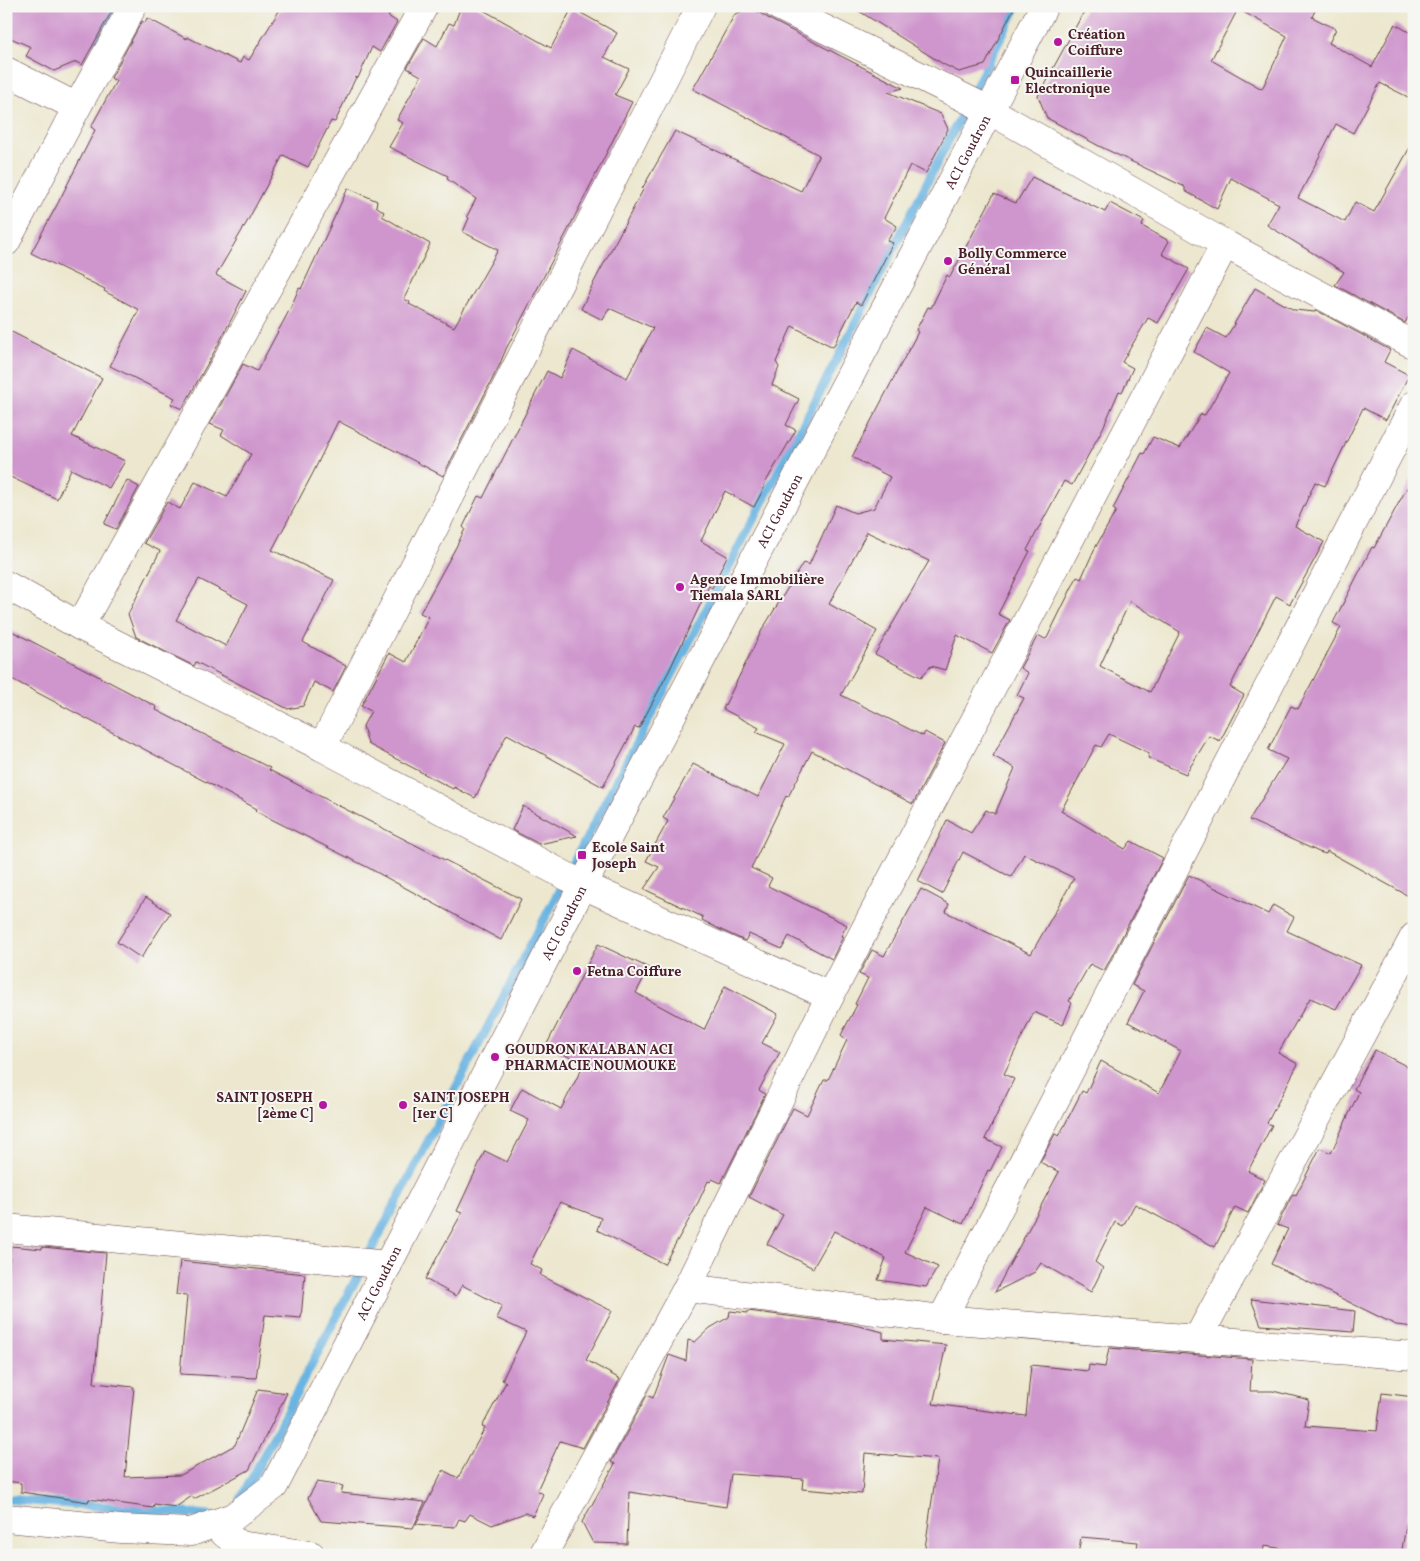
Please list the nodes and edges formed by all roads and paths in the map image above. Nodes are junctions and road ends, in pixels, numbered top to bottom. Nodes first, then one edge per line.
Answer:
1 (133, 6) edge
2 (424, 6) edge
3 (701, 6) edge
4 (778, 6) edge
5 (1044, 6) edge
6 (6, 71) edge
7 (77, 107) junction
8 (989, 110) junction
9 (6, 242) edge
10 (1225, 244) junction
11 (1414, 345) edge
12 (1414, 405) edge
13 (6, 585) edge
14 (80, 626) junction
15 (322, 747) junction
16 (583, 885) junction
17 (1414, 937) edge
18 (830, 996) junction
19 (6, 1228) edge
20 (388, 1265) junction
21 (686, 1288) junction
22 (942, 1319) junction
23 (1198, 1338) junction
24 (1414, 1356) edge
25 (6, 1518) edge
26 (213, 1524) junction
27 (237, 1550) edge
28 (311, 1555) edge
29 (543, 1555) edge

1 - 7 street
2 - 14 street
3 - 15 street
4 - 8 street
5 - 8 street, ACI Goudron
6 - 7 street
7 - 9 street
8 - 10 street
8 - 16 street, ACI Goudron
10 - 11 street
10 - 18 street
12 - 22 street
13 - 14 street
14 - 15 street
15 - 16 street
16 - 18 street
16 - 20 street, ACI Goudron
17 - 23 street
18 - 21 street
19 - 20 street
20 - 26 street, ACI Goudron
21 - 22 street
21 - 29 street
22 - 23 street
23 - 24 street
25 - 26 street, ACI Goudron
26 - 27 street
27 - 28 street

